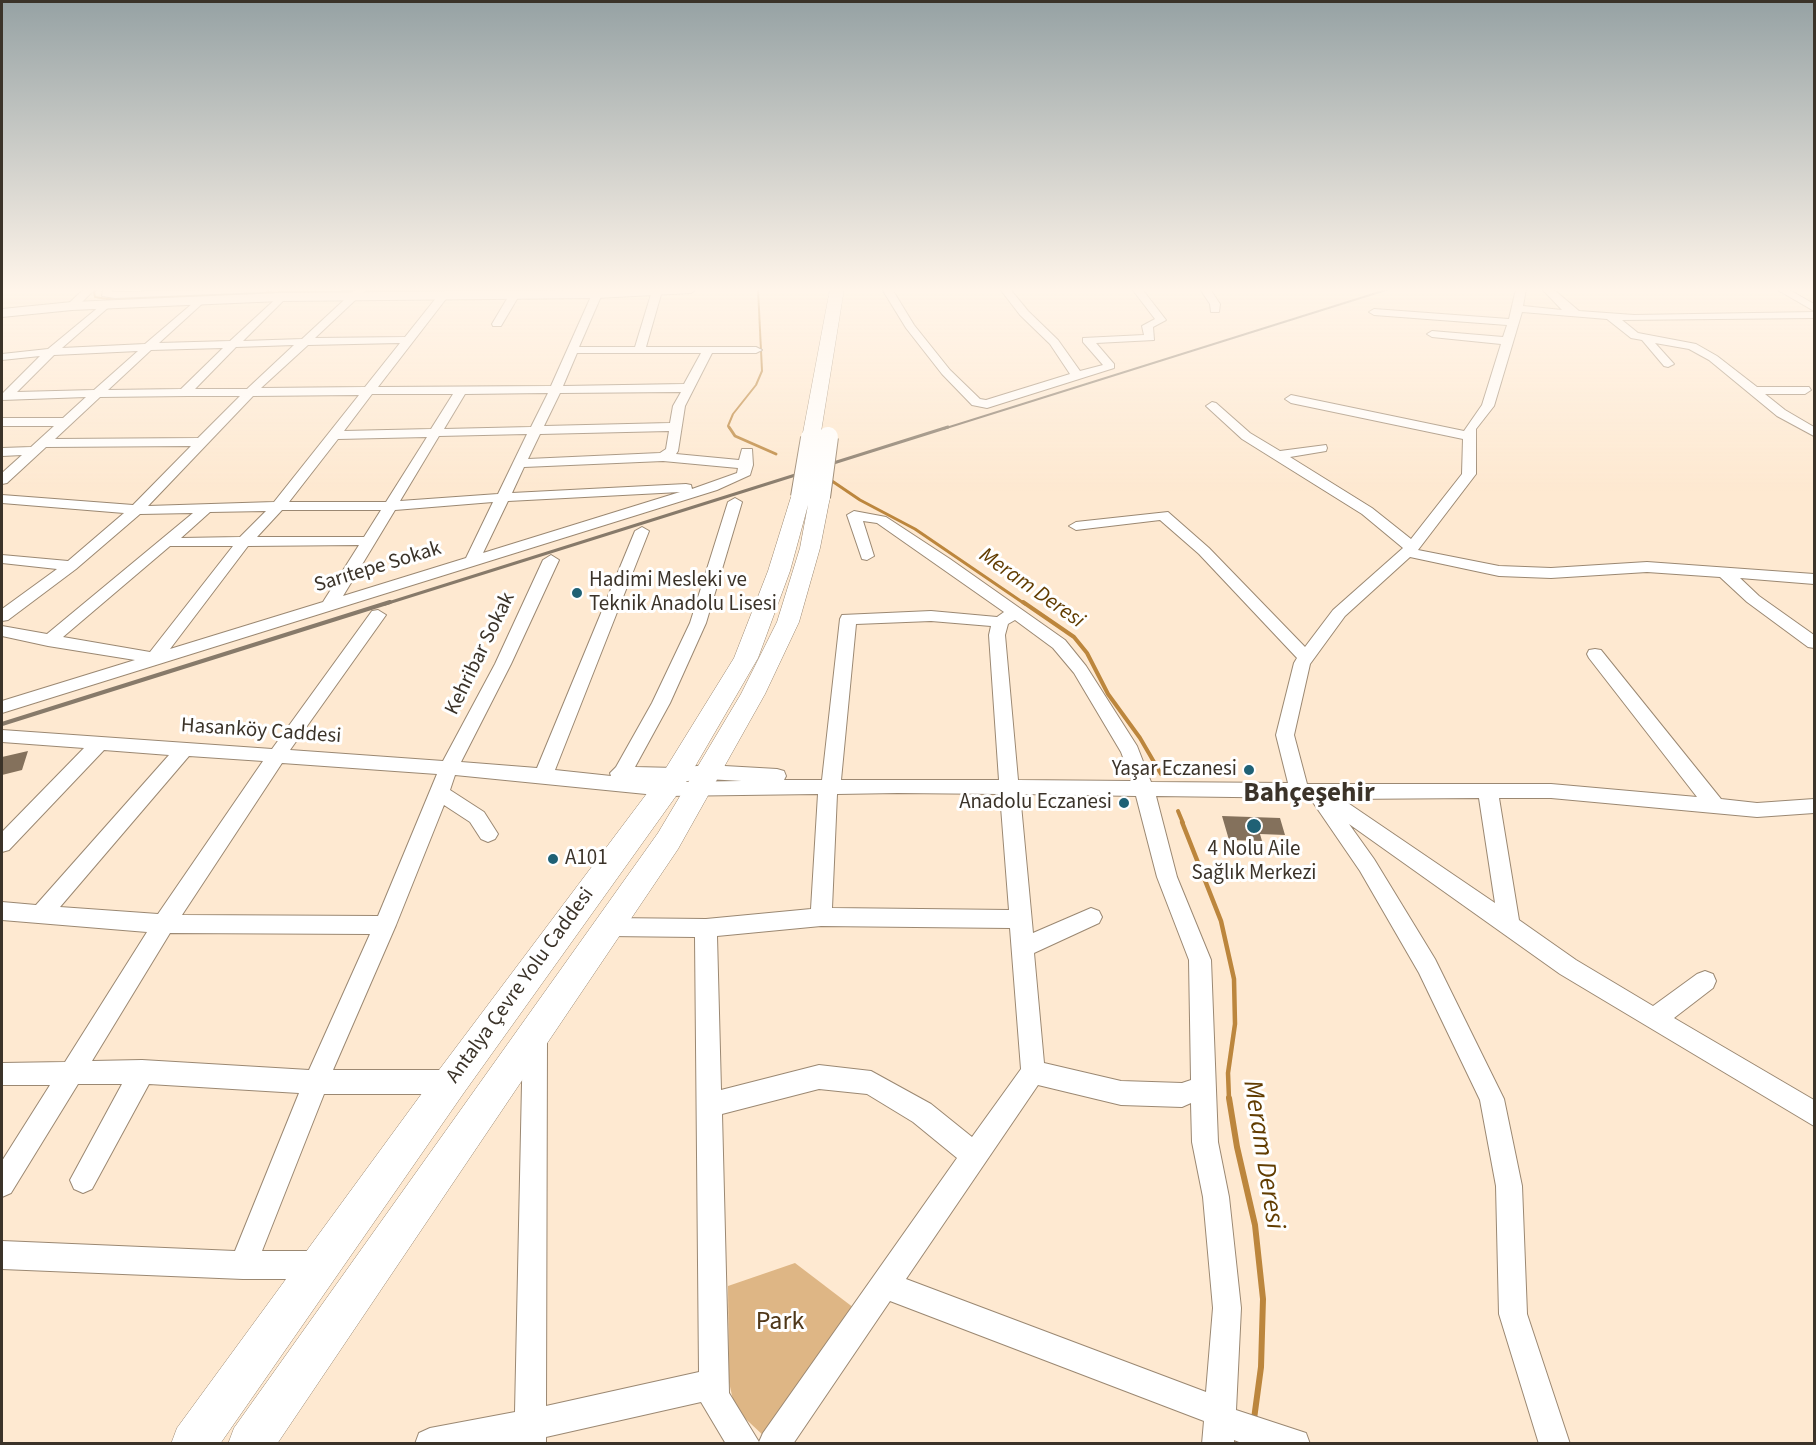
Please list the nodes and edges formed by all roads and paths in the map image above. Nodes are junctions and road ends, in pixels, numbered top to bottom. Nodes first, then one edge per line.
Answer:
1 (46, 356) edge
2 (137, 356) edge
3 (222, 356) edge
4 (290, 356) edge
5 (396, 356) edge
6 (569, 356) edge
7 (705, 356) edge
8 (830, 356) edge
9 (840, 356) edge
10 (934, 356) edge
11 (1064, 356) edge
12 (1102, 356) edge
13 (1502, 356) edge
14 (1661, 356) edge
15 (1710, 356) edge
16 (1668, 364) dead end
17 (1077, 376) junction
18 (687, 388) junction
19 (555, 390) junction
20 (1805, 390) dead end
21 (461, 391) junction
22 (1752, 391) junction
23 (368, 392) junction
24 (249, 393) junction
25 (96, 394) junction
26 (183, 394) junction
27 (4, 397) edge
28 (1291, 399) dead end
29 (833, 403) dead end
30 (1212, 406) dead end
31 (2, 422) edge
32 (64, 422) junction
33 (676, 427) junction
34 (535, 432) junction
35 (1815, 432) edge
36 (435, 434) junction
37 (333, 435) junction
38 (1469, 436) junction
39 (202, 442) junction
40 (37, 447) junction
41 (1321, 448) dead end
42 (2, 452) edge
43 (1275, 456) junction
44 (663, 457) junction
45 (520, 463) junction
46 (2, 480) edge
47 (712, 487) junction
48 (503, 499) junction
49 (2, 500) edge
50 (735, 502) dead end
51 (832, 502) junction
52 (278, 506) junction
53 (391, 506) junction
54 (207, 508) junction
55 (136, 510) junction
56 (1076, 526) dead end
57 (642, 531) dead end
58 (164, 542) junction
59 (369, 542) junction
60 (243, 543) junction
61 (1409, 550) junction
62 (867, 556) dead end
63 (2, 559) edge
64 (551, 560) dead end
65 (472, 561) junction
66 (71, 566) junction
67 (1724, 572) junction
68 (1815, 579) edge
69 (330, 604) junction
70 (378, 615) dead end
71 (2, 616) edge
72 (1008, 617) junction
73 (2, 631) edge
74 (48, 640) junction
75 (1815, 643) edge
76 (1595, 654) dead end
77 (1306, 657) junction
78 (154, 658) junction
79 (2, 707) edge
80 (3, 738) edge
81 (100, 743) junction
82 (184, 749) junction
83 (277, 755) junction
84 (449, 768) junction
85 (518, 773) junction
86 (544, 773) junction
87 (622, 773) junction
88 (687, 781) junction
89 (830, 784) junction
90 (1010, 787) junction
91 (1144, 788) junction
92 (1307, 791) junction
93 (1488, 792) junction
94 (439, 793) junction
95 (1715, 806) junction
96 (1815, 806) edge
97 (488, 834) dead end
98 (2, 844) edge
99 (2, 911) edge
100 (41, 914) junction
101 (821, 917) junction
102 (1091, 917) dead end
103 (1021, 919) junction
104 (164, 924) junction
105 (1509, 924) junction
106 (385, 925) junction
107 (609, 927) junction
108 (706, 928) junction
109 (1023, 948) junction
110 (1705, 981) dead end
111 (1655, 1018) junction
112 (535, 1032) junction
113 (142, 1072) junction
114 (1033, 1072) junction
115 (69, 1073) junction
116 (2, 1074) edge
117 (316, 1082) junction
118 (451, 1082) junction
119 (1204, 1087) junction
120 (709, 1105) junction
121 (1815, 1114) edge
122 (975, 1156) junction
123 (83, 1180) dead end
124 (2, 1184) edge
125 (2, 1255) edge
126 (322, 1264) junction
127 (243, 1265) junction
128 (885, 1285) junction
129 (714, 1384) junction
130 (1219, 1425) edge
131 (530, 1434) edge
132 (193, 1443) edge
133 (250, 1443) edge
134 (430, 1443) edge
135 (744, 1443) edge
136 (774, 1443) edge
137 (1295, 1443) edge
138 (1555, 1443) edge

1 - 27 street
2 - 25 street
3 - 26 street
4 - 24 street
5 - 23 street
6 - 19 street
7 - 18 street
8 - 51 highway, Antalya Çevre Yolu Caddesi, bridge
9 - 29 highway
10 - 17 street
11 - 17 street
12 - 17 street
13 - 38 street
14 - 16 street
15 - 22 street
18 - 19 street
18 - 33 street
19 - 21 street
19 - 34 street
20 - 22 street
21 - 23 street
21 - 36 street
22 - 35 street
23 - 24 street
23 - 37 street
24 - 26 street
24 - 39 street
25 - 26 street
25 - 27 street
25 - 32 street
28 - 38 street
30 - 43 street
31 - 32 street
32 - 40 street
33 - 34 street
33 - 44 street
34 - 36 street
34 - 45 street
36 - 37 street
36 - 53 street
37 - 52 street
38 - 61 street
39 - 40 street
39 - 55 street
40 - 42 street
40 - 46 street
41 - 43 street
43 - 61 street
44 - 45 street
44 - 47 street, Sarıtepe Sokak
45 - 48 street
47 - 48 street
47 - 65 street, Sarıtepe Sokak
48 - 53 street
48 - 65 street
49 - 55 street
50 - 87 street
51 - 62 street
51 - 72 street
51 - 88 highway, Antalya Çevre Yolu Caddesi
52 - 53 street
52 - 54 street
52 - 60 street
53 - 59 street
54 - 55 street
54 - 58 street
55 - 66 street
56 - 77 street
57 - 86 street
58 - 60 street
58 - 74 street
59 - 60 street
59 - 69 street
60 - 78 street
61 - 67 street
61 - 77 street
63 - 66 street
64 - 84 street, Kehribar Sokak
65 - 69 street, Sarıtepe Sokak
66 - 71 street
67 - 68 street
67 - 75 street
69 - 78 street, Sarıtepe Sokak
70 - 83 street
72 - 89 street
72 - 90 street
72 - 91 street
73 - 74 street
74 - 78 street
76 - 95 street
77 - 92 street
78 - 79 street, Sarıtepe Sokak
80 - 81 street, Hasanköy Caddesi
81 - 82 street, Hasanköy Caddesi
81 - 98 street
82 - 83 street, Hasanköy Caddesi
82 - 100 street
83 - 84 street, Hasanköy Caddesi
83 - 104 street
84 - 85 street, Hasanköy Caddesi
84 - 94 street, Kehribar Sokak
85 - 86 street
85 - 88 street
86 - 87 street
87 - 88 street
88 - 89 street
88 - 89 street
88 - 107 highway, Antalya Çevre Yolu Caddesi
88 - 118 highway, Antalya Çevre Yolu Caddesi
89 - 90 street
89 - 101 street
90 - 91 street
90 - 103 street
91 - 92 street
91 - 119 street
92 - 93 street
92 - 105 street
92 - 138 street
93 - 95 street
93 - 105 street
94 - 97 street
94 - 106 street, Kehribar Sokak
95 - 96 street
99 - 100 street
100 - 104 street
101 - 103 street
101 - 108 street
102 - 109 street
103 - 109 street
104 - 106 street
104 - 115 street
105 - 111 street
106 - 117 street, Kehribar Sokak
107 - 108 street
107 - 112 highway, Antalya Çevre Yolu Caddesi
108 - 120 street
109 - 114 street
110 - 111 street
111 - 121 street
112 - 131 street
112 - 133 highway, Antalya Çevre Yolu Caddesi
113 - 115 street
113 - 117 street
113 - 123 street
114 - 119 street
114 - 122 street
115 - 116 street
115 - 124 street
117 - 118 street
117 - 127 street, Kehribar Sokak
118 - 126 highway, Antalya Çevre Yolu Caddesi
119 - 130 street
120 - 122 street
120 - 129 street
122 - 128 street
125 - 127 street
126 - 127 street
126 - 132 highway, Antalya Çevre Yolu Caddesi
128 - 130 street
128 - 136 street
129 - 131 street
129 - 135 street
130 - 137 street
131 - 134 street

